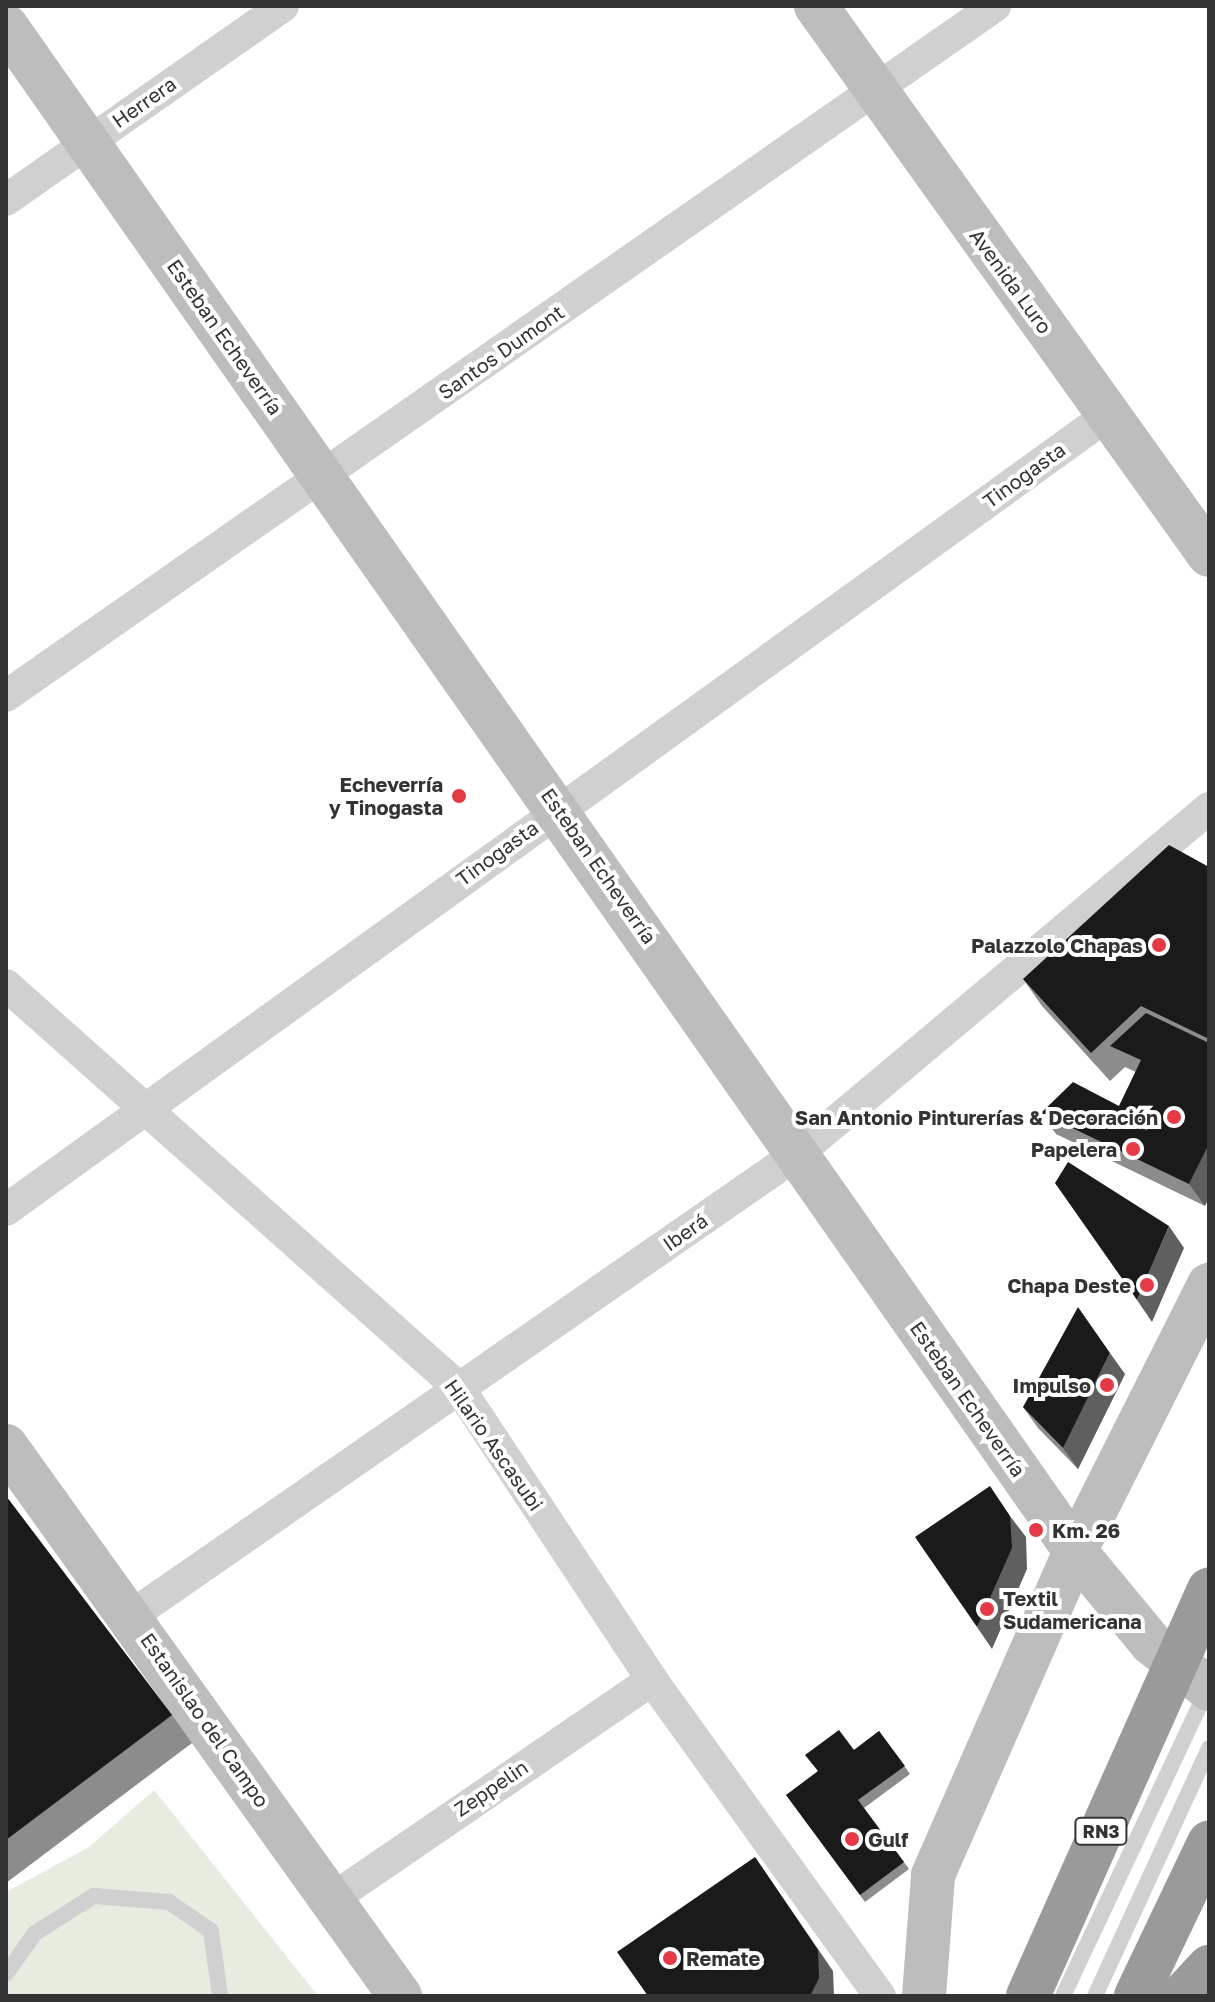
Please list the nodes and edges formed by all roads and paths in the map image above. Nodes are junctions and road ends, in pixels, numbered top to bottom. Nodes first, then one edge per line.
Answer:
1 (283, 6) edge
2 (816, 6) edge
3 (995, 6) edge
4 (6, 26) edge
5 (872, 90) junction
6 (88, 141) junction
7 (6, 200) edge
8 (1108, 415) junction
9 (323, 477) junction
10 (1209, 555) edge
11 (6, 696) edge
12 (560, 808) junction
13 (1209, 808) edge
14 (6, 985) edge
15 (141, 1110) junction
16 (797, 1154) junction
17 (6, 1210) edge
18 (1209, 1285) edge
19 (459, 1388) junction
20 (6, 1446) edge
21 (1075, 1551) junction
22 (1209, 1589) edge
23 (131, 1616) junction
24 (652, 1680) junction
25 (1200, 1682) edge
26 (1209, 1748) edge
27 (1209, 1843) edge
28 (332, 1899) junction
29 (1209, 1967) edge
30 (6, 1974) edge
31 (220, 1996) edge
32 (400, 1996) edge
33 (880, 1996) edge
34 (924, 1996) edge
35 (1028, 1996) edge
36 (1063, 1996) edge
37 (1095, 1996) edge
38 (1136, 1996) edge
39 (1182, 1996) edge

1 - 6 street, Herrera
2 - 5 street, Avenida Luro
3 - 5 street, Santos Dumont
4 - 6 street, Esteban Echeverría
5 - 8 street, Avenida Luro
5 - 9 street, Santos Dumont
6 - 7 street, Herrera
6 - 9 street, Esteban Echeverría
8 - 10 street, Avenida Luro
8 - 12 street, Tinogasta
9 - 11 street, Santos Dumont
9 - 12 street, Esteban Echeverría
12 - 15 street, Tinogasta
12 - 16 street, Esteban Echeverría
13 - 16 street, Iberá
14 - 15 street, Hilario Ascasubi
15 - 17 street, Tinogasta
15 - 19 street, Hilario Ascasubi
16 - 19 street, Iberá
16 - 21 street, Esteban Echeverría
18 - 21 street
19 - 23 street, Iberá
19 - 24 street, Hilario Ascasubi
20 - 23 street, Estanislao del Campo
21 - 25 street, Esteban Echeverría
21 - 34 street
22 - 25 highway, RN3
23 - 28 street, Estanislao del Campo
24 - 28 street, Zeppelin
24 - 33 street, Hilario Ascasubi
25 - 35 highway, RN3
25 - 36 lane
26 - 37 lane
27 - 38 highway
28 - 32 street, Estanislao del Campo
29 - 39 highway
30 - 31 lane

